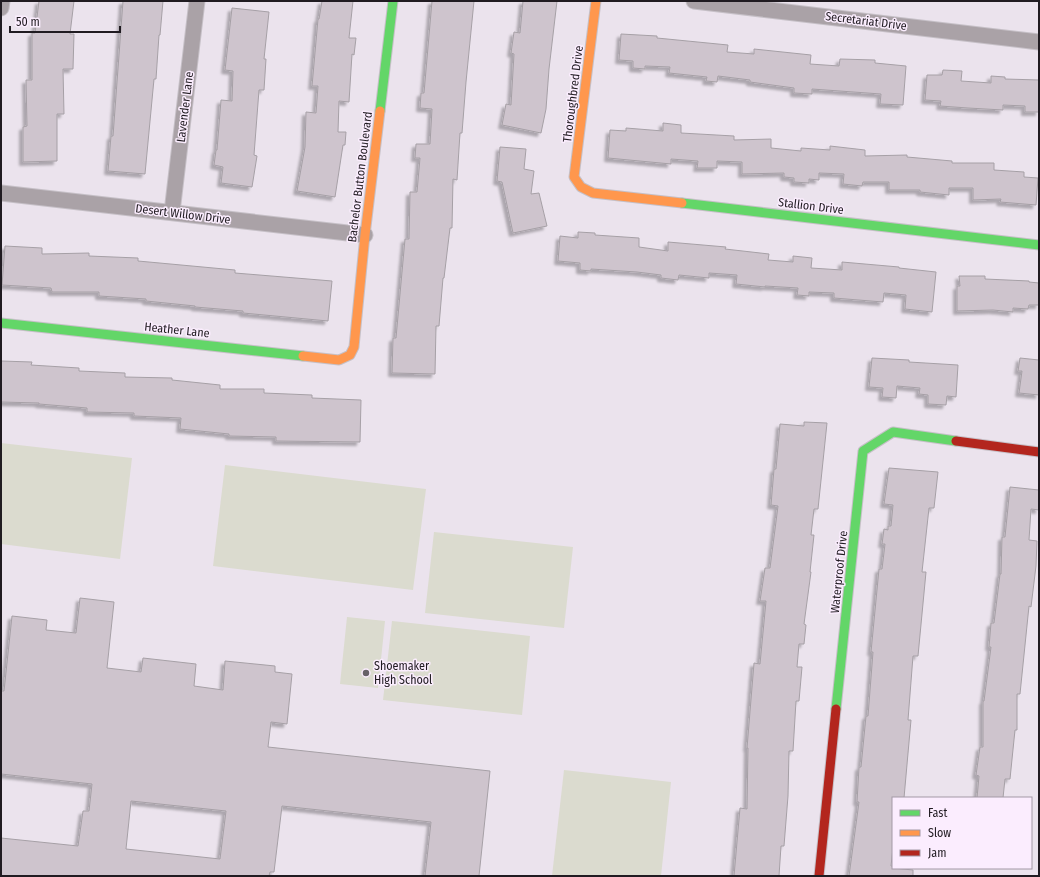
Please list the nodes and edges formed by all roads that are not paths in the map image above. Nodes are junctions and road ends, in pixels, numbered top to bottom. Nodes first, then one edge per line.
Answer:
1 (2, 1) edge
2 (198, 1) edge
3 (393, 1) edge
4 (596, 1) edge
5 (694, 1) edge
6 (1, 8) edge
7 (1039, 42) edge
8 (581, 187) joint
9 (1, 193) edge
10 (172, 212) junction
11 (365, 235) junction
12 (1039, 245) edge
13 (1, 323) edge
14 (350, 355) joint
15 (1039, 452) edge
16 (819, 876) edge

1 - 6 street
2 - 10 street, Lavender Lane
3 - 11 street, Bachelor Button Boulevard
4 - 8 street, Thoroughbred Drive
5 - 7 street, Secretariat Drive
8 - 12 street, Stallion Drive
9 - 10 street, Desert Willow Drive
10 - 11 street, Desert Willow Drive
11 - 14 street, Bachelor Button Boulevard
13 - 14 street, Heather Lane
15 - 16 street, Waterproof Drive

